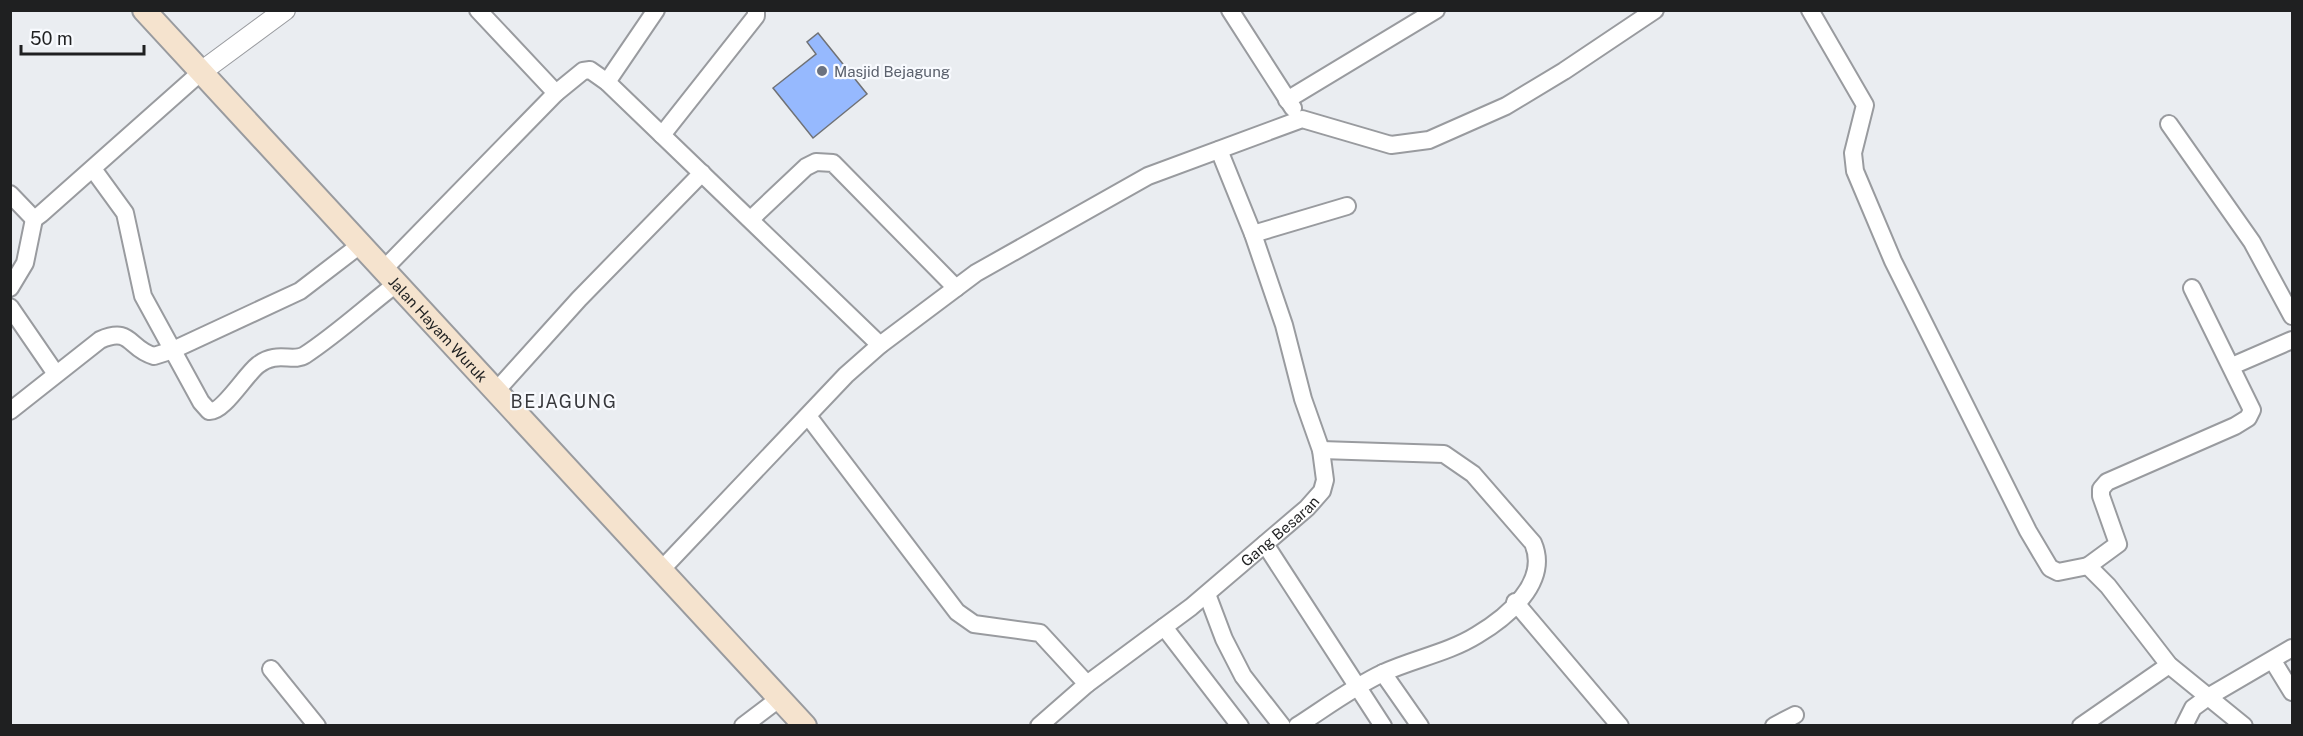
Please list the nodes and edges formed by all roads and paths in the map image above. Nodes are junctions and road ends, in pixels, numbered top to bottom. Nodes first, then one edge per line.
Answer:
1 (144, 10) edge
2 (285, 10) edge
3 (478, 10) edge
4 (656, 10) edge
5 (756, 10) edge
6 (1230, 10) edge
7 (1436, 10) edge
8 (1654, 10) edge
9 (1810, 10) edge
10 (201, 72) junction
11 (606, 82) junction
12 (556, 93) junction
13 (1287, 100) junction
14 (1302, 119) junction
15 (2169, 124) dead end
16 (662, 135) junction
17 (1219, 150) junction
18 (93, 170) junction
19 (702, 173) junction
20 (10, 194) edge
21 (1347, 206) dead end
22 (34, 219) junction
23 (752, 219) junction
24 (1253, 234) junction
25 (360, 245) junction
26 (390, 277) junction
27 (10, 288) edge
28 (956, 288) junction
29 (2192, 288) dead end
30 (10, 308) edge
31 (2292, 316) edge
32 (2292, 340) edge
33 (880, 345) junction
34 (173, 350) junction
35 (2232, 366) junction
36 (56, 374) junction
37 (496, 391) junction
38 (10, 411) edge
39 (808, 416) junction
40 (1321, 450) junction
41 (1265, 544) junction
42 (2088, 566) junction
43 (662, 569) junction
44 (1207, 594) junction
45 (1515, 603) junction
46 (1164, 627) junction
47 (2292, 648) edge
48 (2273, 661) junction
49 (2169, 665) junction
50 (271, 669) dead end
51 (1383, 673) junction
52 (1087, 684) junction
53 (1357, 688) junction
54 (2292, 692) edge
55 (2208, 697) junction
56 (780, 698) junction
57 (1795, 716) dead end
58 (317, 726) edge
59 (743, 726) edge
60 (805, 726) edge
61 (1039, 726) edge
62 (1240, 726) edge
63 (1282, 726) edge
64 (1297, 726) edge
65 (1383, 726) edge
66 (1420, 726) edge
67 (1620, 726) edge
68 (1774, 726) edge
69 (2081, 726) edge
70 (2184, 726) edge
71 (2244, 726) edge

1 - 10 main road, Jalan Hayam Wuruk
2 - 10 street
3 - 12 street
4 - 11 street
5 - 16 street
6 - 13 street
7 - 13 street
8 - 14 street
9 - 42 street
10 - 18 street
10 - 25 main road, Jalan Hayam Wuruk
11 - 12 street
11 - 16 street
12 - 26 street
13 - 14 street
14 - 17 street
15 - 31 street
16 - 19 street
17 - 24 street, Gang Besaran
17 - 28 street
18 - 22 street
18 - 34 street
19 - 23 street
19 - 37 street
20 - 22 street
21 - 24 street
22 - 27 street
23 - 28 street
23 - 33 street
24 - 40 street, Gang Besaran
25 - 26 main road, Jalan Hayam Wuruk
25 - 34 street
26 - 34 street
26 - 37 main road, Jalan Hayam Wuruk
28 - 33 street
29 - 35 street
30 - 36 street
32 - 35 street
33 - 39 street
34 - 36 street
35 - 42 street
36 - 38 street
37 - 43 main road, Jalan Hayam Wuruk
39 - 43 street
39 - 52 street
40 - 41 street, Gang Besaran
40 - 45 street
41 - 44 street, Gang Besaran
41 - 53 street
42 - 49 street
43 - 56 main road, Jalan Hayam Wuruk
44 - 46 street, Gang Besaran
44 - 63 street
45 - 51 street
45 - 67 street
46 - 52 street, Gang Besaran
46 - 62 street
47 - 48 street
48 - 54 street
48 - 55 street
49 - 55 street
49 - 69 street
50 - 58 street
51 - 53 street
51 - 66 street
52 - 61 street, Gang Besaran
53 - 64 street
53 - 65 street
55 - 70 street
55 - 71 street
56 - 59 street
56 - 60 main road, Jalan Hayam Wuruk
57 - 68 street

